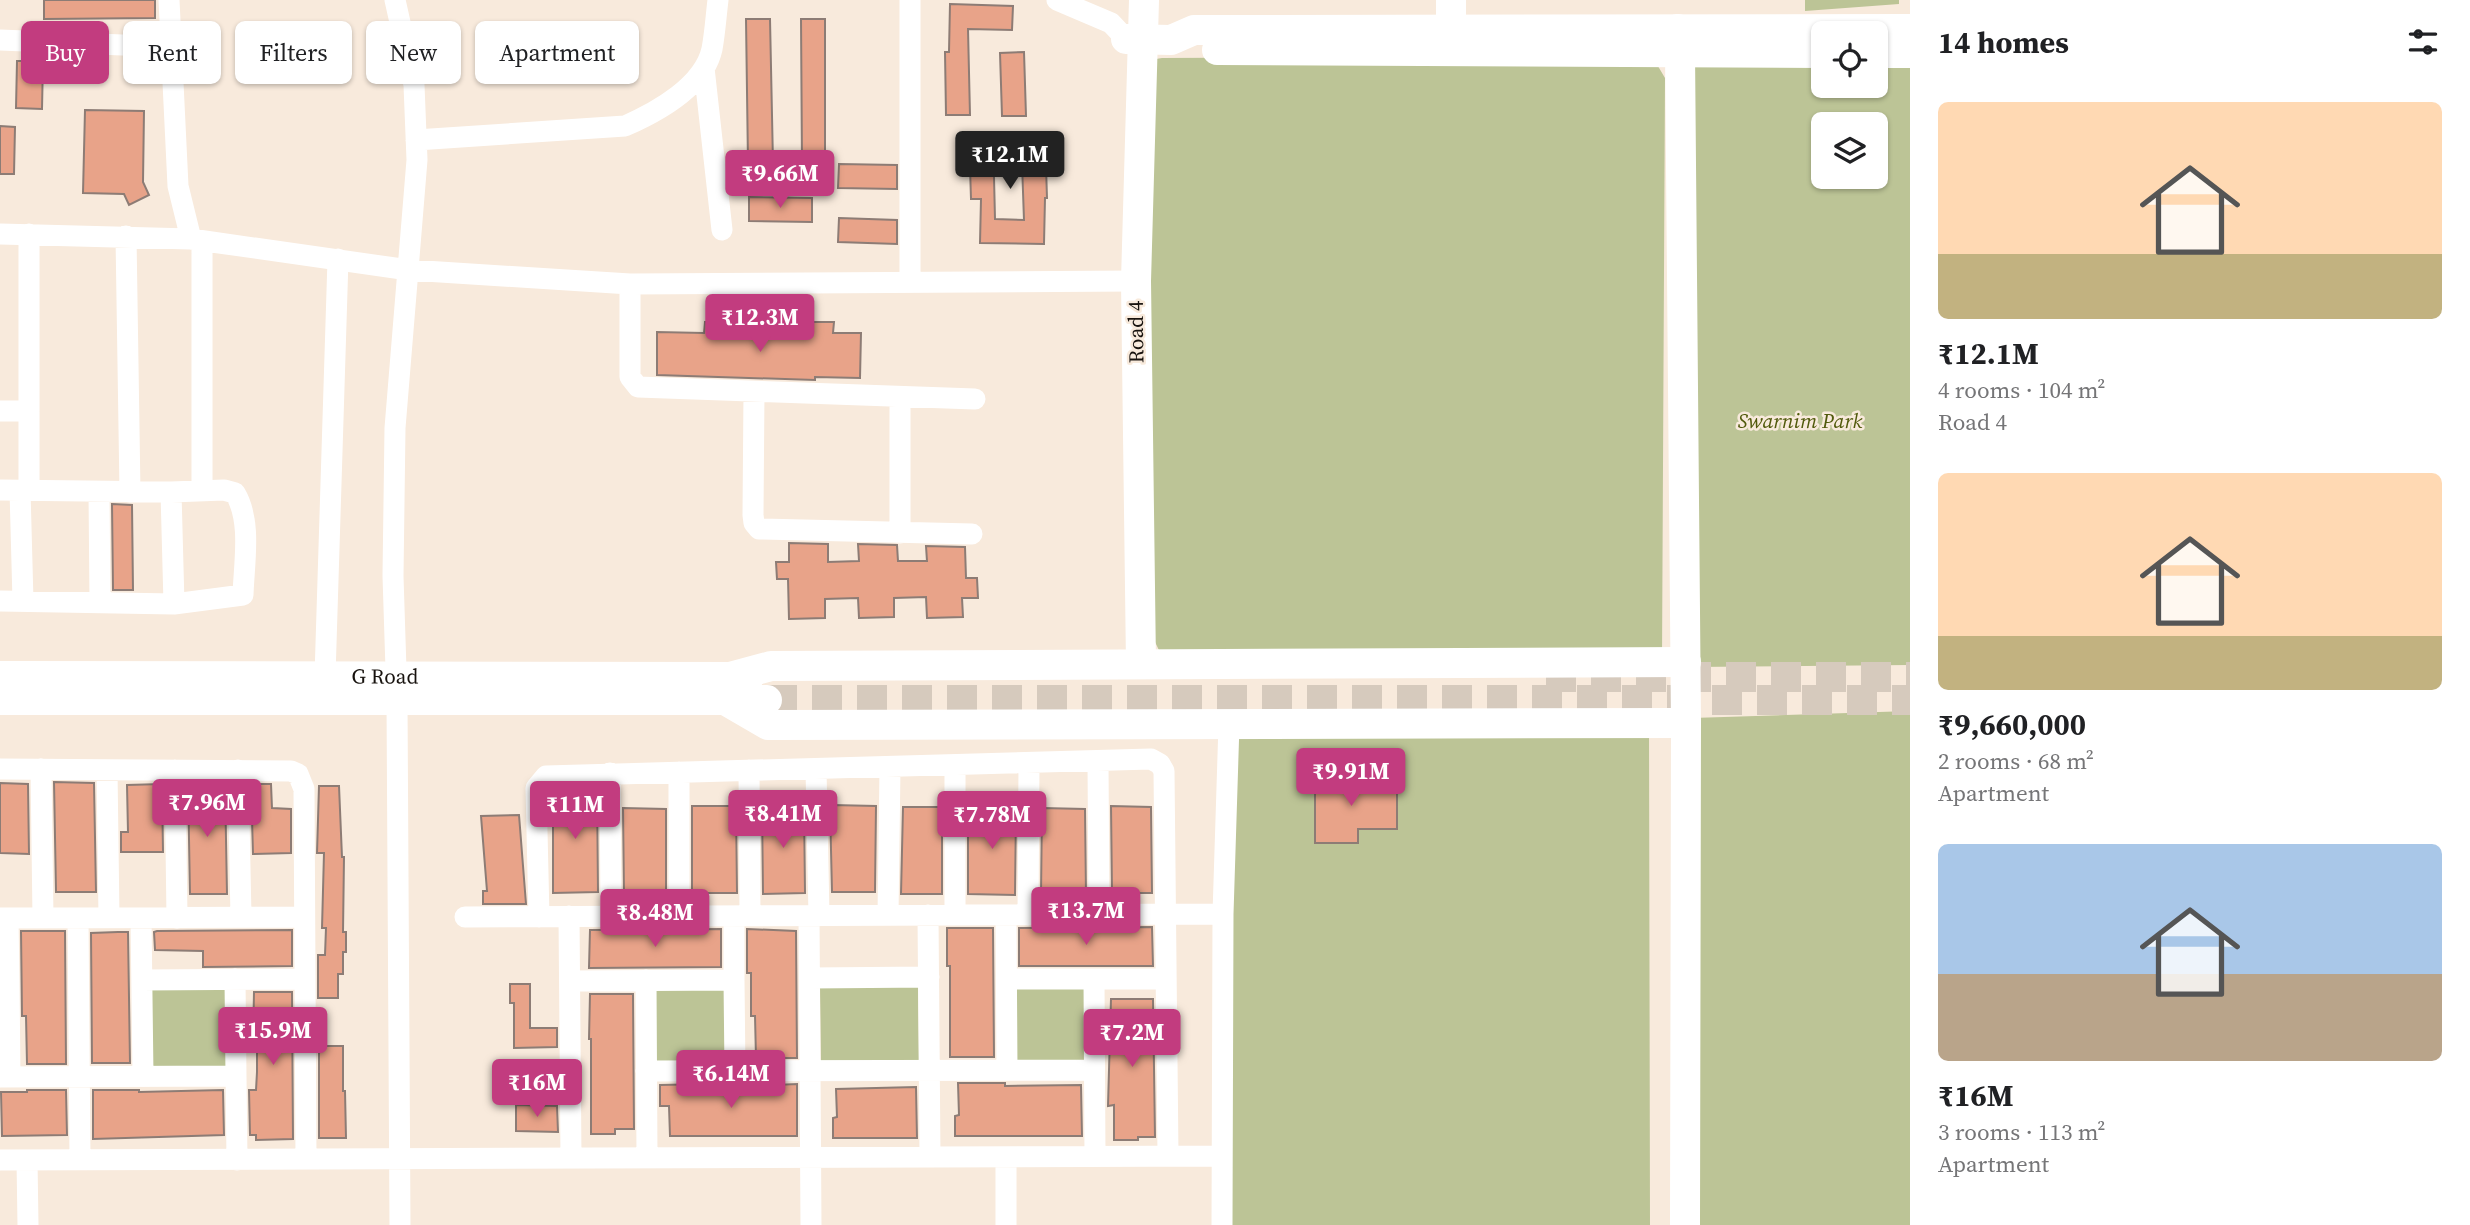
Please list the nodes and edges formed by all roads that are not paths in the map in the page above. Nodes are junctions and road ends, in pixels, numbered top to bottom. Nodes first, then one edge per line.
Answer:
1 (169, 0) edge
2 (395, 0) edge
3 (718, 0) edge
4 (910, 0) edge
5 (1057, 0) edge
6 (1126, 0) edge
7 (1144, 0) edge
8 (1451, 0) edge
9 (170, 21) edge
10 (1910, 29) edge
11 (0, 40) edge
12 (1147, 40) junction
13 (1451, 40) junction
14 (1679, 41) junction
15 (123, 45) edge
16 (1811, 51) edge
17 (1888, 53) edge
18 (1910, 53) edge
19 (704, 68) junction
20 (173, 84) edge
21 (416, 140) junction
22 (722, 230) dead end
23 (0, 234) edge
24 (29, 234) junction
25 (126, 236) junction
26 (197, 240) junction
27 (338, 259) junction
28 (409, 270) junction
29 (1129, 280) junction
30 (910, 282) junction
31 (631, 284) junction
32 (754, 392) junction
33 (900, 397) junction
34 (975, 399) dead end
35 (0, 411) edge
36 (29, 411) junction
37 (16, 490) edge
38 (202, 491) junction
39 (99, 492) junction
40 (130, 492) junction
41 (171, 492) junction
42 (901, 533) junction
43 (972, 534) dead end
44 (0, 601) edge
45 (23, 601) junction
46 (100, 603) junction
47 (174, 604) junction
48 (1686, 662) junction
49 (1132, 664) junction
50 (0, 676) edge
51 (325, 677) junction
52 (727, 688) junction
53 (768, 688) tunnel mouth
54 (397, 689) junction
55 (0, 700) edge
56 (1686, 723) junction
57 (1230, 724) junction
58 (1098, 762) junction
59 (1029, 764) junction
60 (955, 766) junction
61 (890, 767) junction
62 (0, 769) edge
63 (41, 769) junction
64 (107, 769) junction
65 (816, 769) junction
66 (175, 770) junction
67 (237, 770) junction
68 (749, 770) junction
69 (679, 772) junction
70 (610, 773) junction
71 (1166, 914) junction
72 (1223, 914) junction
73 (888, 915) junction
74 (928, 915) junction
75 (955, 915) junction
76 (1006, 915) junction
77 (1028, 915) junction
78 (1099, 915) junction
79 (569, 916) junction
80 (611, 916) junction
81 (679, 916) junction
82 (742, 916) junction
83 (814, 916) junction
84 (241, 917) junction
85 (304, 917) junction
86 (465, 917) dead end
87 (538, 917) junction
88 (4, 918) edge
89 (43, 918) junction
90 (78, 918) junction
91 (109, 918) junction
92 (141, 918) junction
93 (177, 918) junction
94 (929, 977) junction
95 (810, 978) junction
96 (142, 979) junction
97 (235, 979) junction
98 (305, 979) junction
99 (1007, 979) junction
100 (1094, 979) junction
101 (1166, 979) junction
102 (646, 980) junction
103 (734, 980) junction
104 (570, 981) junction
105 (4, 982) edge
106 (930, 1070) junction
107 (1007, 1070) junction
108 (1094, 1070) junction
109 (735, 1071) junction
110 (811, 1071) junction
111 (646, 1072) junction
112 (143, 1076) junction
113 (236, 1076) junction
114 (5, 1077) edge
115 (79, 1077) junction
116 (1095, 1156) junction
117 (1168, 1156) junction
118 (1222, 1156) junction
119 (812, 1157) junction
120 (930, 1157) junction
121 (1006, 1157) junction
122 (571, 1158) junction
123 (647, 1158) junction
124 (306, 1159) junction
125 (398, 1159) junction
126 (0, 1160) edge
127 (27, 1160) junction
128 (79, 1160) junction
129 (237, 1160) junction
130 (28, 1225) edge
131 (400, 1225) edge
132 (811, 1225) edge
133 (1006, 1225) edge
134 (1222, 1225) edge
135 (1685, 1225) edge

1 - 9 street
2 - 21 street
3 - 19 street
4 - 30 street
5 - 12 street
6 - 12 street, Road 4
7 - 12 street, Road 4
8 - 13 street
10 - 14 street
11 - 15 street
12 - 13 street
12 - 29 street, Road 4
13 - 14 street
14 - 16 street
14 - 48 street
17 - 18 street
19 - 21 street
19 - 22 street
20 - 26 street
21 - 28 street
23 - 24 street
24 - 25 street
24 - 36 street
25 - 26 street
25 - 40 street
26 - 27 street
26 - 38 street
27 - 28 street
27 - 51 street
28 - 31 street
28 - 54 street
29 - 30 street
29 - 49 street, Road 4
30 - 31 street
31 - 32 street
32 - 33 street
32 - 42 street
33 - 34 street
33 - 42 street
35 - 36 street
36 - 37 street
37 - 39 street
37 - 45 street
38 - 41 street
38 - 47 street
39 - 40 street
39 - 46 street
40 - 41 street
41 - 47 street
42 - 43 street
44 - 45 street
45 - 46 street
46 - 47 street
48 - 49 street
48 - 56 street
49 - 52 street
50 - 51 street, G Road
51 - 54 street, G Road
52 - 53 street, G Road
52 - 54 street, G Road
52 - 57 street
54 - 55 street, G Road
54 - 125 street
56 - 57 street
56 - 135 street
57 - 72 street
58 - 59 street
58 - 71 street
58 - 78 street
59 - 60 street
59 - 77 street
60 - 61 street
60 - 75 street
61 - 65 street
61 - 73 street
62 - 63 street
63 - 64 street
63 - 89 street
64 - 66 street
64 - 91 street
65 - 68 street
65 - 83 street
66 - 67 street
66 - 93 street
67 - 84 street
67 - 85 street
68 - 69 street
68 - 82 street
69 - 70 street
69 - 81 street
70 - 80 street
70 - 87 street
71 - 72 street
71 - 78 street
71 - 101 street
72 - 118 street
73 - 74 street
73 - 83 street
74 - 75 street
74 - 94 street
75 - 76 street
76 - 77 street
76 - 99 street
77 - 78 street
79 - 80 street
79 - 87 street
79 - 104 street
80 - 81 street
81 - 82 street
82 - 83 street
82 - 103 street
83 - 95 street
84 - 85 street
84 - 93 street
85 - 98 street
86 - 87 street
88 - 89 street
88 - 105 street
89 - 90 street
90 - 91 street
90 - 115 street
91 - 92 street
92 - 93 street
92 - 96 street
94 - 95 street
94 - 106 street
95 - 110 street
96 - 97 street
96 - 112 street
97 - 98 street
97 - 113 street
98 - 124 street
99 - 100 street
99 - 107 street
100 - 101 street
100 - 108 street
101 - 117 street
102 - 103 street
102 - 104 street
102 - 111 street
103 - 109 street
104 - 122 street
105 - 114 street
106 - 107 street
106 - 110 street
106 - 120 street
107 - 108 street
108 - 116 street
109 - 110 street
109 - 111 street
110 - 119 street
111 - 123 street
112 - 113 street
112 - 115 street
113 - 129 street
114 - 115 street
115 - 128 street
116 - 117 street
116 - 121 street
117 - 118 street
118 - 134 street
119 - 120 street
119 - 123 street
119 - 132 street
120 - 121 street
121 - 133 street
122 - 123 street
122 - 125 street
124 - 125 street
124 - 129 street
125 - 131 street
126 - 127 street
127 - 128 street
127 - 130 street
128 - 129 street

